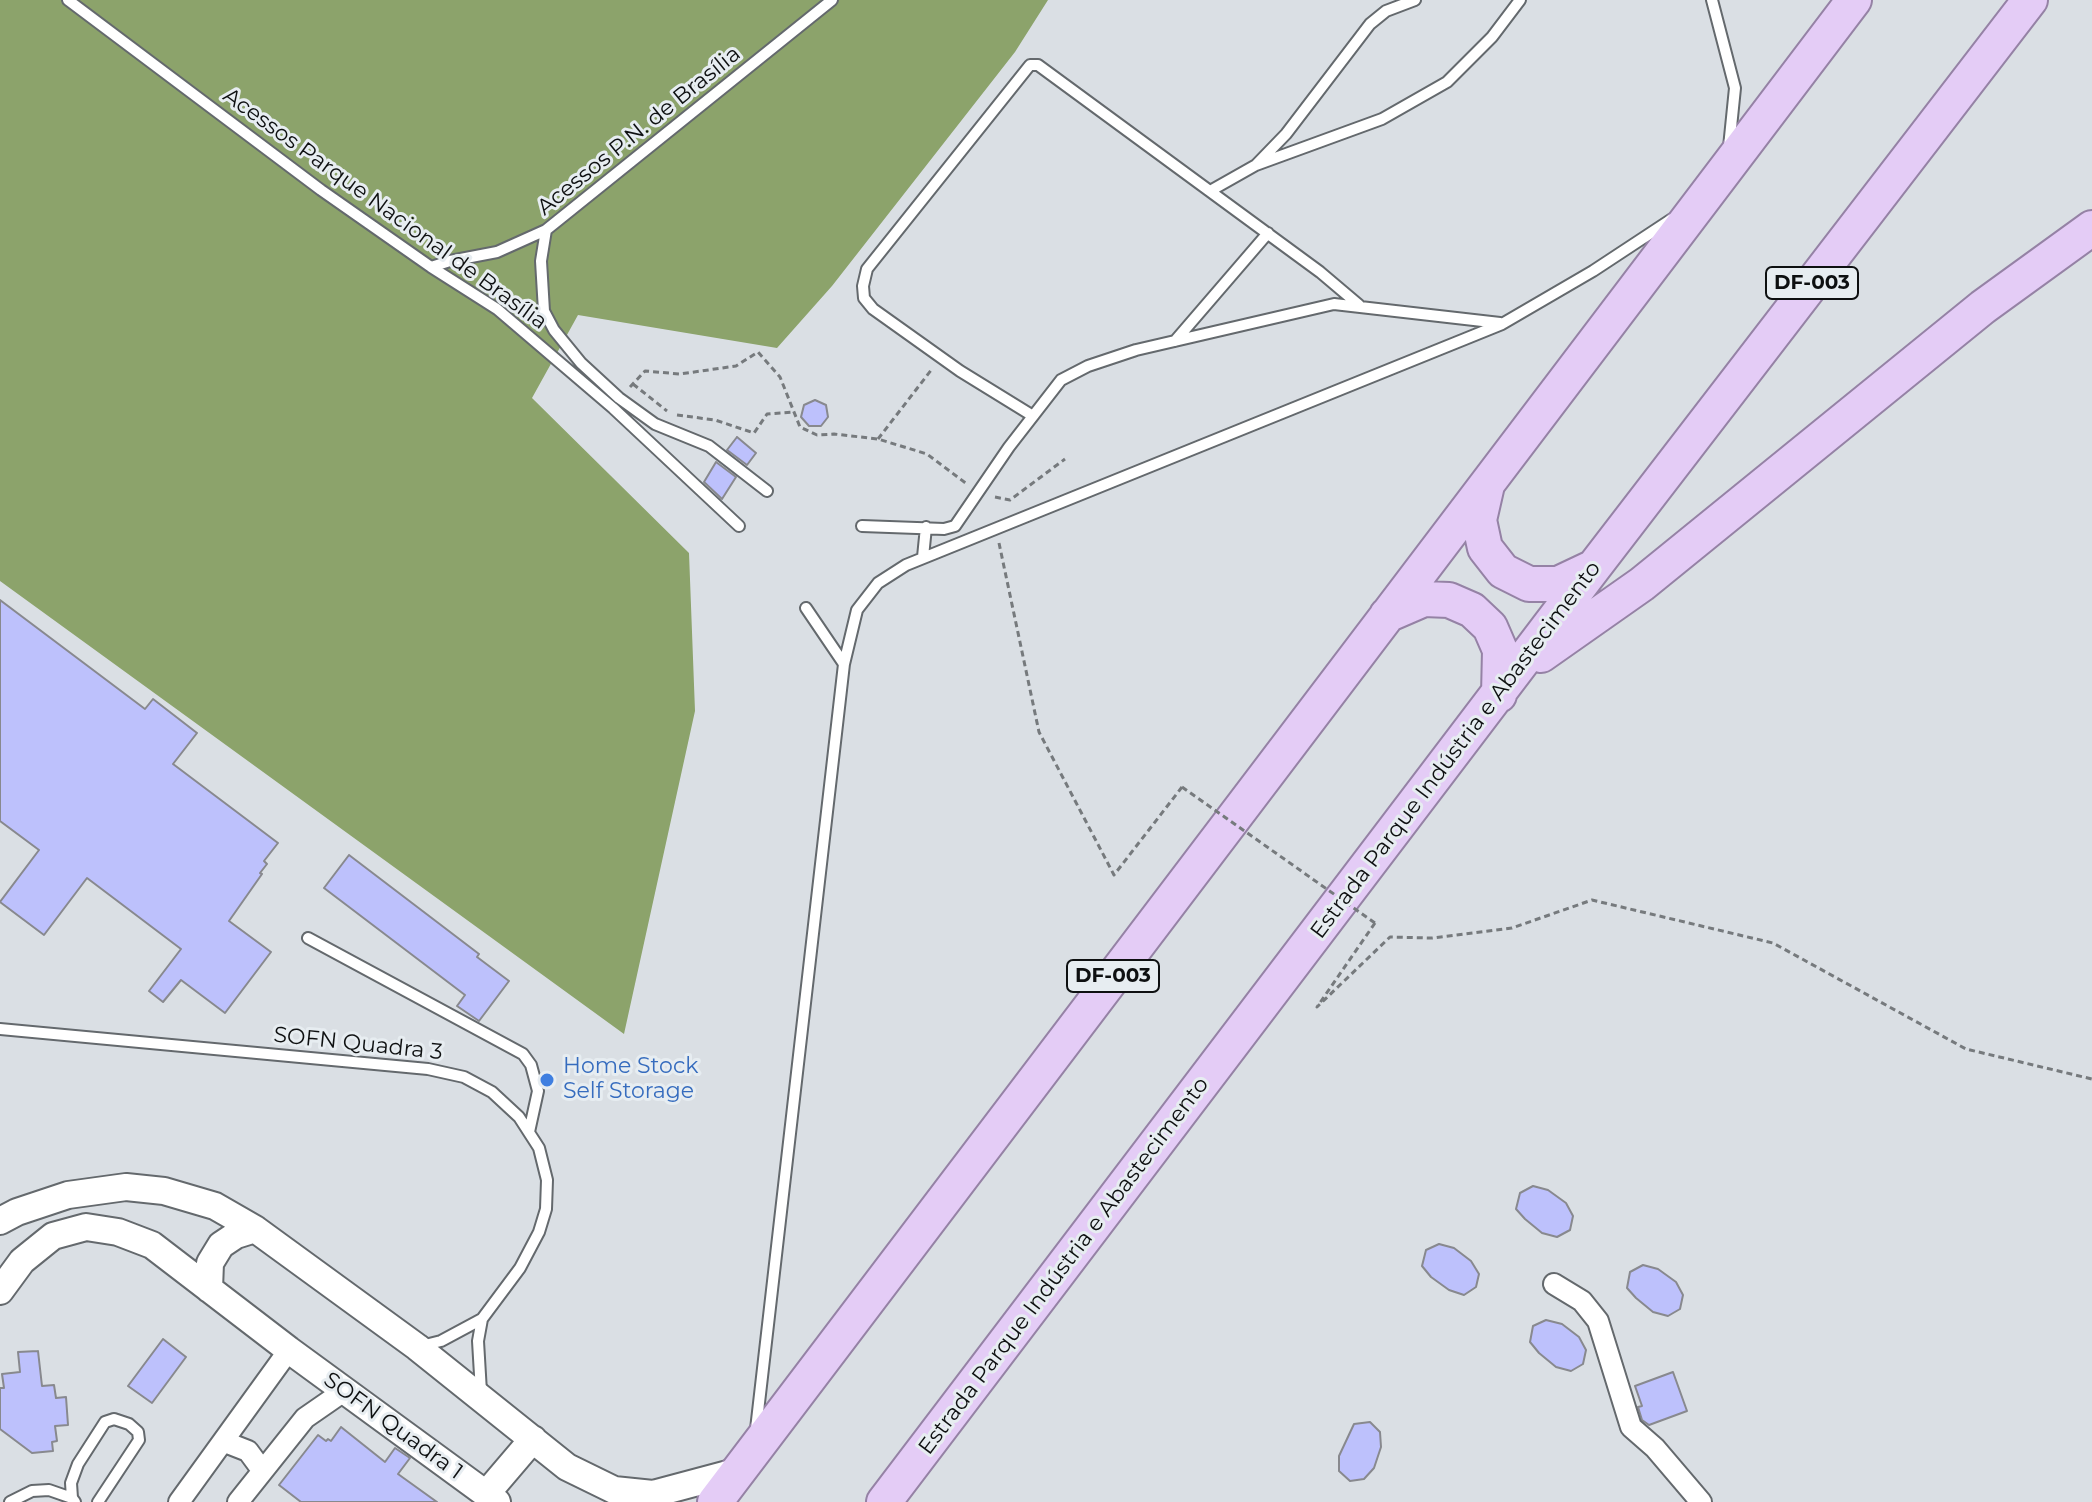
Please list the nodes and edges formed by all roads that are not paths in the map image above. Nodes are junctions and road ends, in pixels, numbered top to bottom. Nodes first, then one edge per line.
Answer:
1 (68, 0) edge
2 (832, 0) edge
3 (1415, 0) edge
4 (1520, 0) edge
5 (1712, 0) edge
6 (1854, 0) edge
7 (2030, 0) edge
8 (1256, 165) junction
9 (1727, 167) junction
10 (1210, 191) junction
11 (1707, 196) junction
12 (2092, 228) edge
13 (546, 230) junction
14 (1268, 233) junction
15 (431, 267) junction
16 (1359, 305) junction
17 (1502, 324) junction
18 (1175, 341) junction
19 (1033, 416) junction
20 (1488, 481) junction
21 (767, 491) dead end
22 (739, 526) dead end
23 (862, 526) dead end
24 (926, 527) junction
25 (923, 557) junction
26 (1594, 567) junction
27 (806, 608) dead end
28 (1387, 615) junction
29 (844, 664) junction
30 (1507, 685) junction
31 (308, 938) dead end
32 (0, 1029) edge
33 (529, 1132) junction
34 (0, 1221) edge
35 (255, 1229) junction
36 (1554, 1284) dead end
37 (209, 1289) junction
38 (0, 1291) edge
39 (482, 1319) junction
40 (417, 1347) junction
41 (289, 1350) junction
42 (344, 1391) junction
43 (481, 1398) junction
44 (533, 1439) junction
45 (225, 1442) junction
46 (746, 1459) junction
47 (262, 1470) junction
48 (492, 1498) edge
49 (73, 1500) edge
50 (10, 1502) edge
51 (98, 1502) edge
52 (179, 1502) edge
53 (238, 1502) edge
54 (715, 1502) edge
55 (884, 1502) edge
56 (1701, 1502) edge

1 - 15 lane, Acessos Parque Nacional de Brasília
2 - 13 lane, Acessos P.N. de Brasília
3 - 8 lane
4 - 8 lane
5 - 9 lane
6 - 9 highway, DF-003
7 - 26 highway, Estrada Parque Indústria e Abastecimento / DF-003
8 - 10 lane
9 - 11 highway, DF-003
10 - 14 lane
10 - 19 lane
11 - 17 lane
11 - 20 highway, DF-003
12 - 30 highway
13 - 15 lane
13 - 21 lane, Acessos P.N. de Brasília
14 - 16 lane
14 - 18 lane
15 - 22 lane, Acessos Parque Nacional de Brasília
16 - 17 lane
16 - 18 lane
17 - 25 lane
18 - 19 lane
19 - 24 lane
20 - 26 highway
20 - 28 highway, DF-003
23 - 24 lane
24 - 25 lane
25 - 29 lane
26 - 30 highway, Estrada Parque Indústria e Abastecimento / DF-003
27 - 29 lane
28 - 30 highway
28 - 46 highway, DF-003
29 - 46 lane
30 - 55 highway, Estrada Parque Indústria e Abastecimento / DF-003
31 - 33 lane
32 - 33 lane, SOFN Quadra 3
33 - 39 lane, SOFN Quadra 3
34 - 35 street
35 - 37 street
35 - 40 street
36 - 56 street
37 - 38 street, SOFN Quadra 1
37 - 41 street, SOFN Quadra 1
39 - 40 lane, SOFN Quadra 3
39 - 43 lane
40 - 43 street
41 - 42 street, SOFN Quadra 1
41 - 45 street
42 - 47 street
42 - 48 street, SOFN Quadra 1
43 - 44 street
44 - 46 street
44 - 48 street
45 - 47 street
45 - 52 street
46 - 54 highway, DF-003
47 - 53 street
49 - 50 lane
49 - 51 lane

